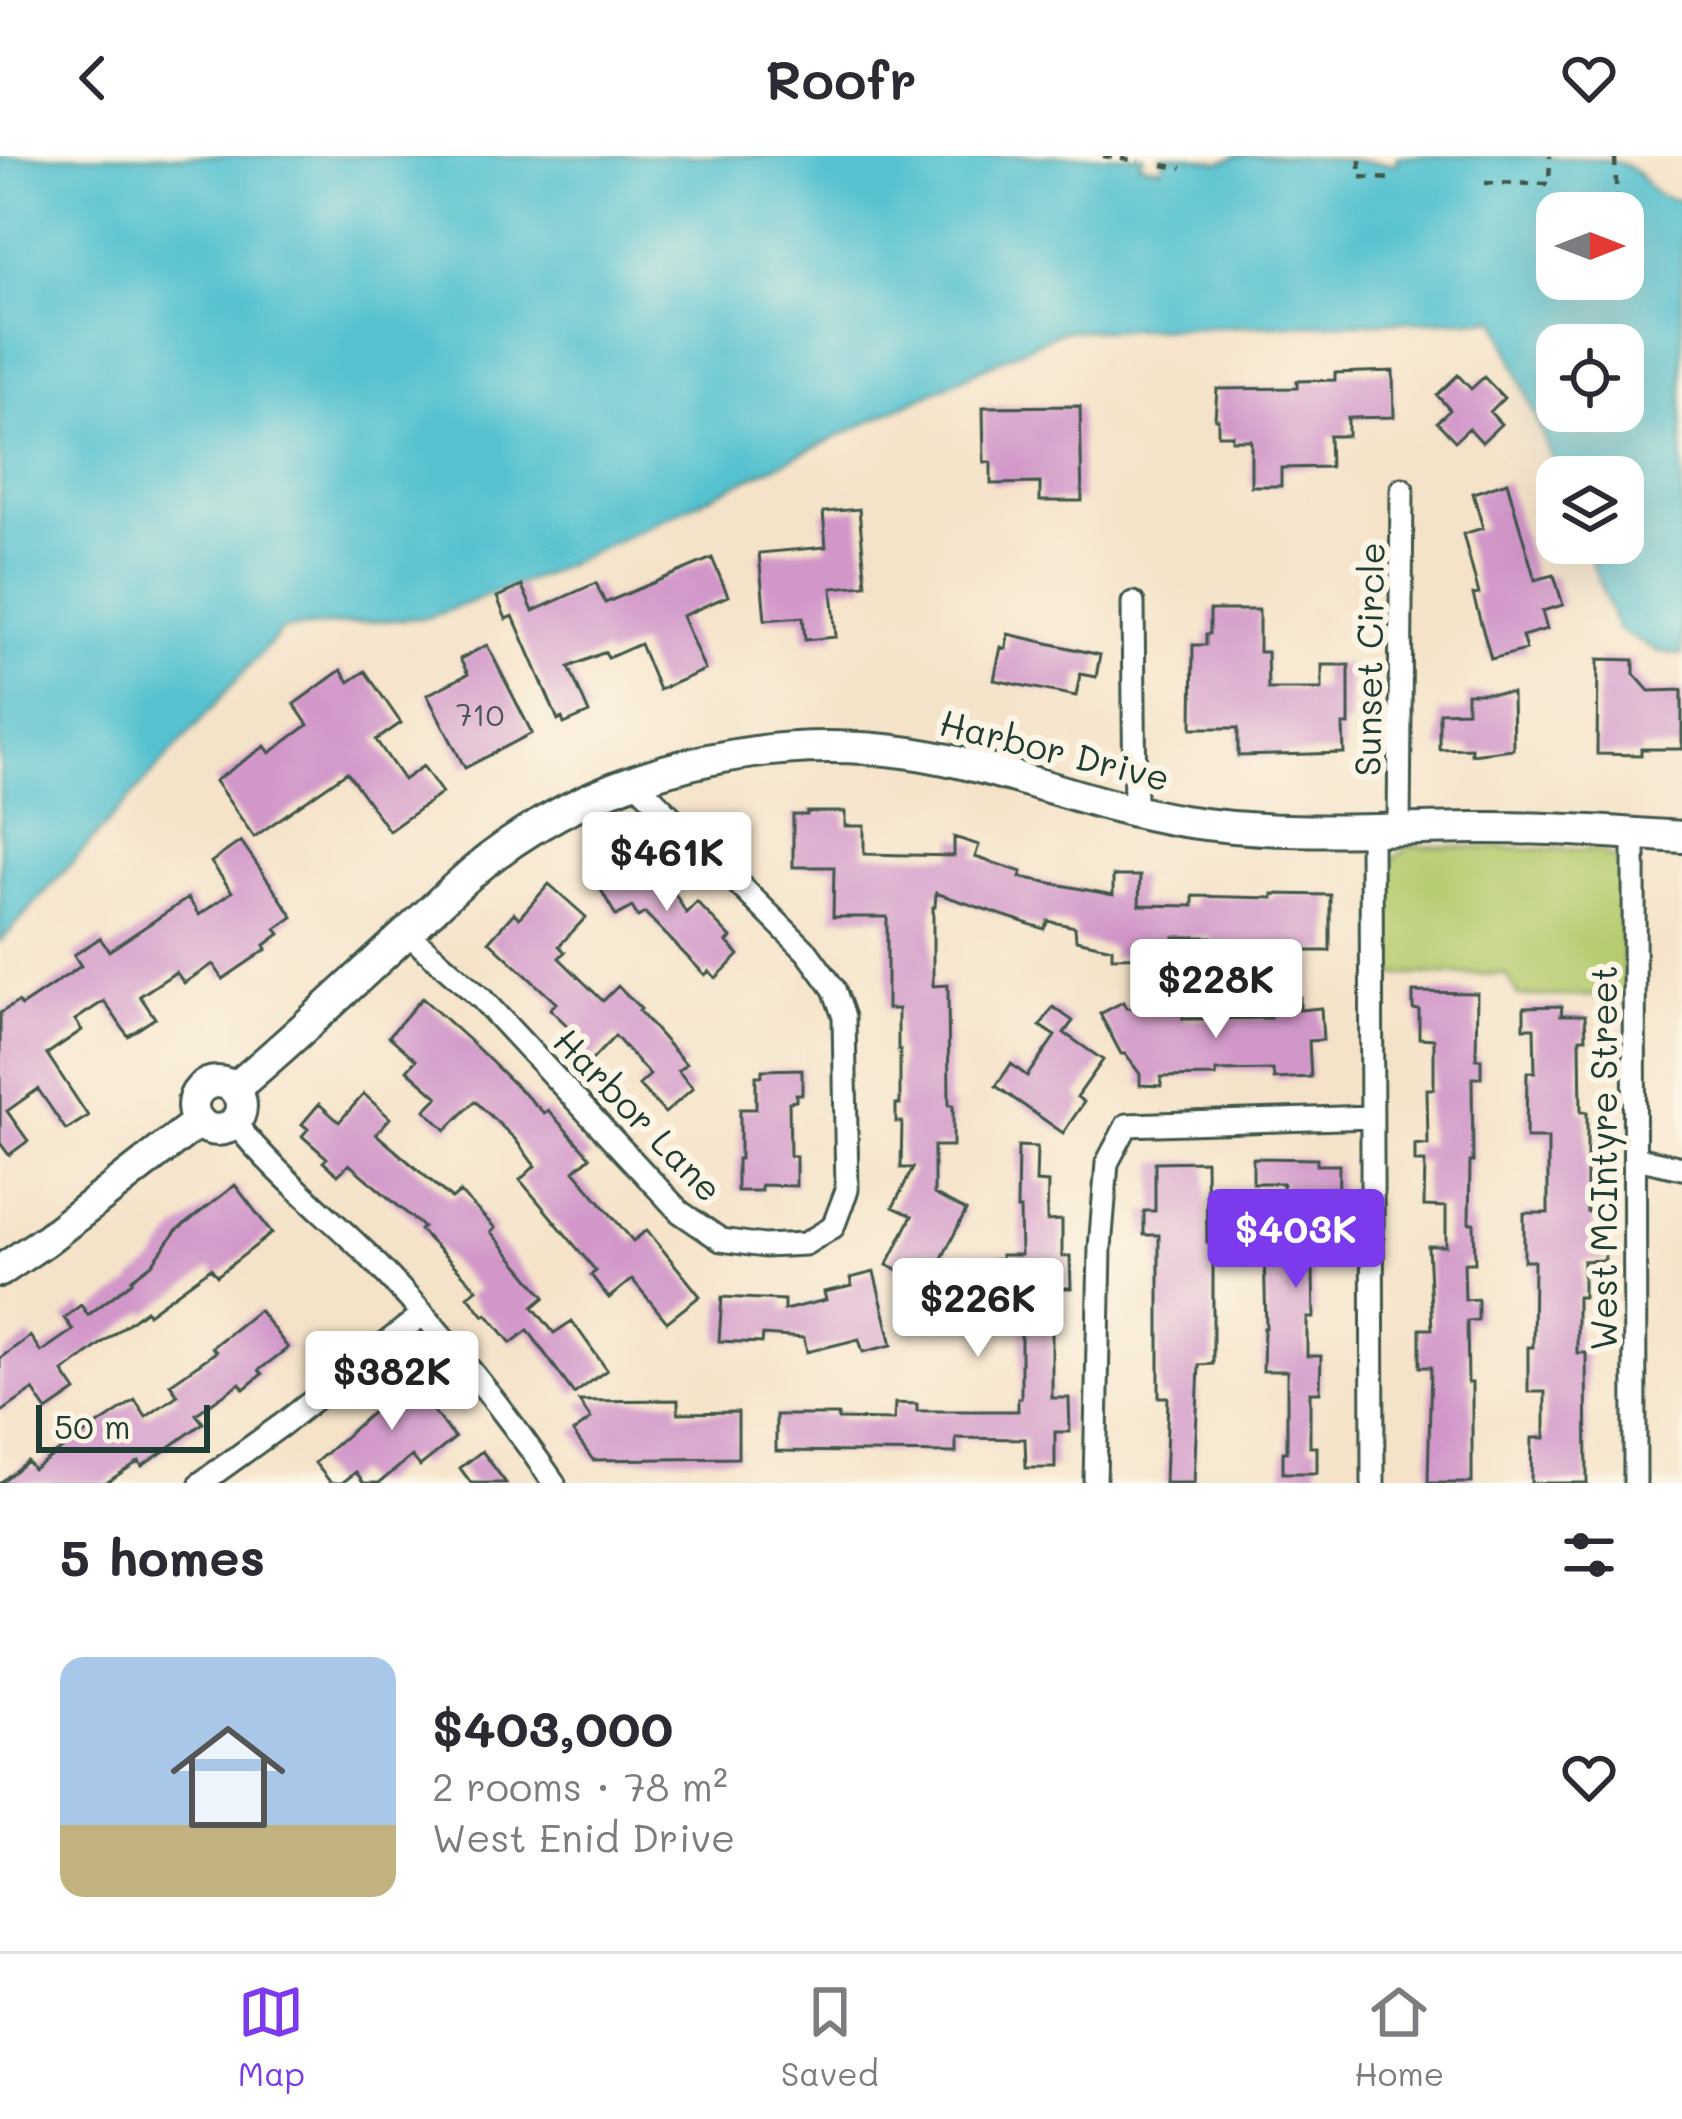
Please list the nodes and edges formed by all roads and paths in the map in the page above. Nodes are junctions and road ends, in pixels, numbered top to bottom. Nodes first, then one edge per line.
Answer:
1 (1103, 156) edge
2 (1550, 156) edge
3 (1615, 159) edge
4 (1360, 160) dead end
5 (1139, 161) dead end
6 (1163, 164) dead end
7 (1182, 168) dead end
8 (1391, 179) dead end
9 (1485, 183) dead end
10 (1616, 192) edge
11 (1402, 489) dead end
12 (1133, 603) dead end
13 (635, 781) junction
14 (1135, 812) junction
15 (1385, 830) junction
16 (1634, 834) junction
17 (1682, 837) edge
18 (407, 933) junction
19 (234, 1089) junction
20 (1371, 1117) junction
21 (199, 1121) junction
22 (234, 1122) junction
23 (1636, 1158) junction
24 (1682, 1168) edge
25 (0, 1271) edge
26 (424, 1314) junction
27 (201, 1483) edge
28 (554, 1483) edge
29 (1095, 1483) edge
30 (1372, 1483) edge
31 (1635, 1483) edge

1 - 5 path
2 - 9 path
3 - 10 path
4 - 8 path
6 - 7 path
11 - 15 street, Sunset Circle
12 - 14 street
13 - 14 street, Harbor Drive
13 - 18 street, Harbor Drive
13 - 18 street, Harbor Lane
14 - 15 street, Harbor Drive
15 - 16 street, Harbor Drive
15 - 20 street, Sunset Circle
16 - 17 street, Harbor Drive
16 - 23 street, West McIntyre Street
18 - 19 street, Harbor Drive
19 - 21 street
19 - 22 street
20 - 29 street
20 - 30 street, Sunset Circle
21 - 22 street
21 - 25 street
22 - 26 street
23 - 24 street
23 - 31 street, West McIntyre Street
26 - 27 street
26 - 28 street

